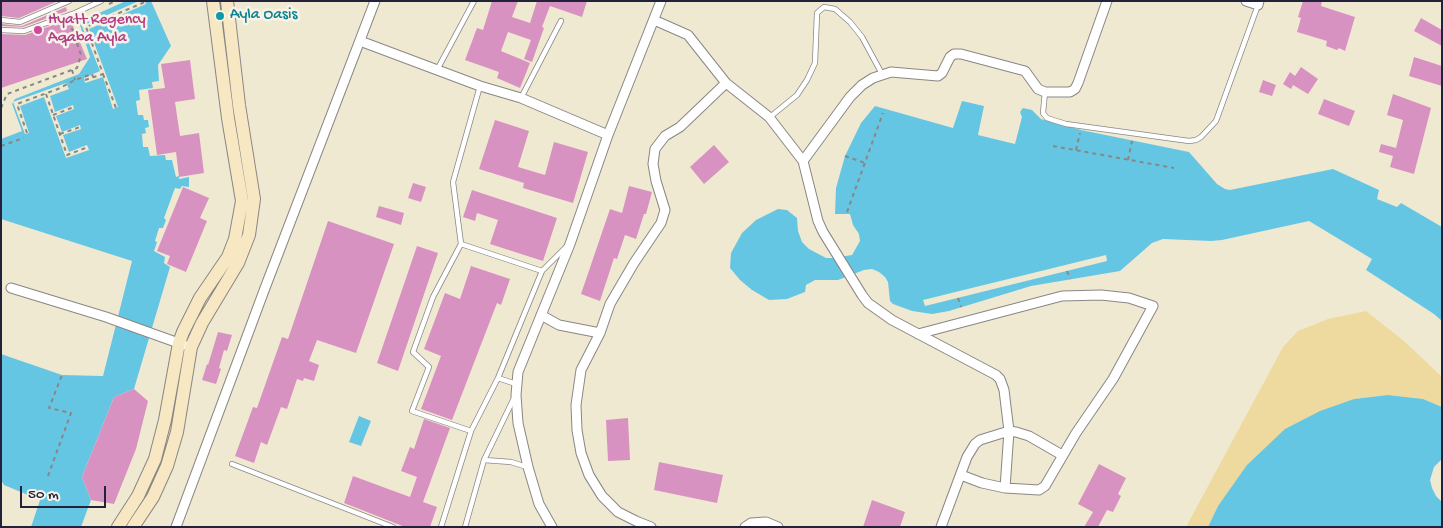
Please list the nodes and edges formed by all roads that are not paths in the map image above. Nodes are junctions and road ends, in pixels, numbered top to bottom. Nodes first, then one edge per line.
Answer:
1 (69, 1) edge
2 (101, 1) edge
3 (213, 1) edge
4 (227, 1) edge
5 (375, 1) edge
6 (474, 1) edge
7 (661, 1) edge
8 (1107, 1) edge
9 (1246, 1) edge
10 (1258, 3) edge
11 (1, 20) edge
12 (654, 20) junction
13 (561, 21) dead end
14 (230, 24) junction
15 (216, 25) junction
16 (1, 30) edge
17 (360, 41) junction
18 (438, 70) junction
19 (882, 74) junction
20 (726, 82) junction
21 (480, 86) junction
22 (1045, 92) junction
23 (521, 98) junction
24 (770, 117) junction
25 (608, 134) junction
26 (803, 161) junction
27 (461, 244) junction
28 (570, 244) junction
29 (542, 271) junction
30 (11, 288) dead end
31 (541, 315) junction
32 (600, 333) junction
33 (918, 334) junction
34 (185, 345) junction
35 (498, 378) junction
36 (516, 384) junction
37 (516, 395) junction
38 (471, 431) junction
39 (1009, 431) junction
40 (1062, 455) junction
41 (484, 460) junction
42 (232, 464) dead end
43 (528, 468) junction
44 (961, 475) junction
45 (1005, 488) junction
46 (118, 527) edge
47 (133, 527) edge
48 (176, 527) edge
49 (393, 527) edge
50 (441, 527) edge
51 (465, 527) edge
52 (552, 527) edge
53 (651, 527) edge
54 (744, 527) edge
55 (778, 527) edge
56 (941, 527) edge

1 - 11 lane
2 - 16 lane
3 - 15 street
4 - 14 street
5 - 17 street
6 - 18 lane
7 - 12 street
8 - 22 street
9 - 10 street
10 - 22 lane
12 - 20 street
12 - 25 street
13 - 23 lane
14 - 15 street
14 - 34 street
15 - 34 street
17 - 18 street
17 - 48 street
18 - 21 street
19 - 22 street
19 - 24 lane
19 - 26 street
20 - 24 street
20 - 32 street
21 - 23 street
21 - 27 lane
23 - 25 street
24 - 26 street
25 - 28 street
26 - 33 street
27 - 29 lane
27 - 38 lane
28 - 29 lane
28 - 31 street
29 - 35 lane
30 - 34 street
31 - 32 street
31 - 36 street
32 - 53 street
33 - 39 street
33 - 40 street
34 - 46 street
34 - 47 street
35 - 36 lane
35 - 38 lane
36 - 37 street
37 - 41 lane
37 - 43 street
38 - 50 lane
39 - 40 street
39 - 44 street
39 - 45 street
40 - 45 street
41 - 43 lane
41 - 51 lane
42 - 49 lane
43 - 52 street
44 - 45 street
44 - 56 street
54 - 55 street

